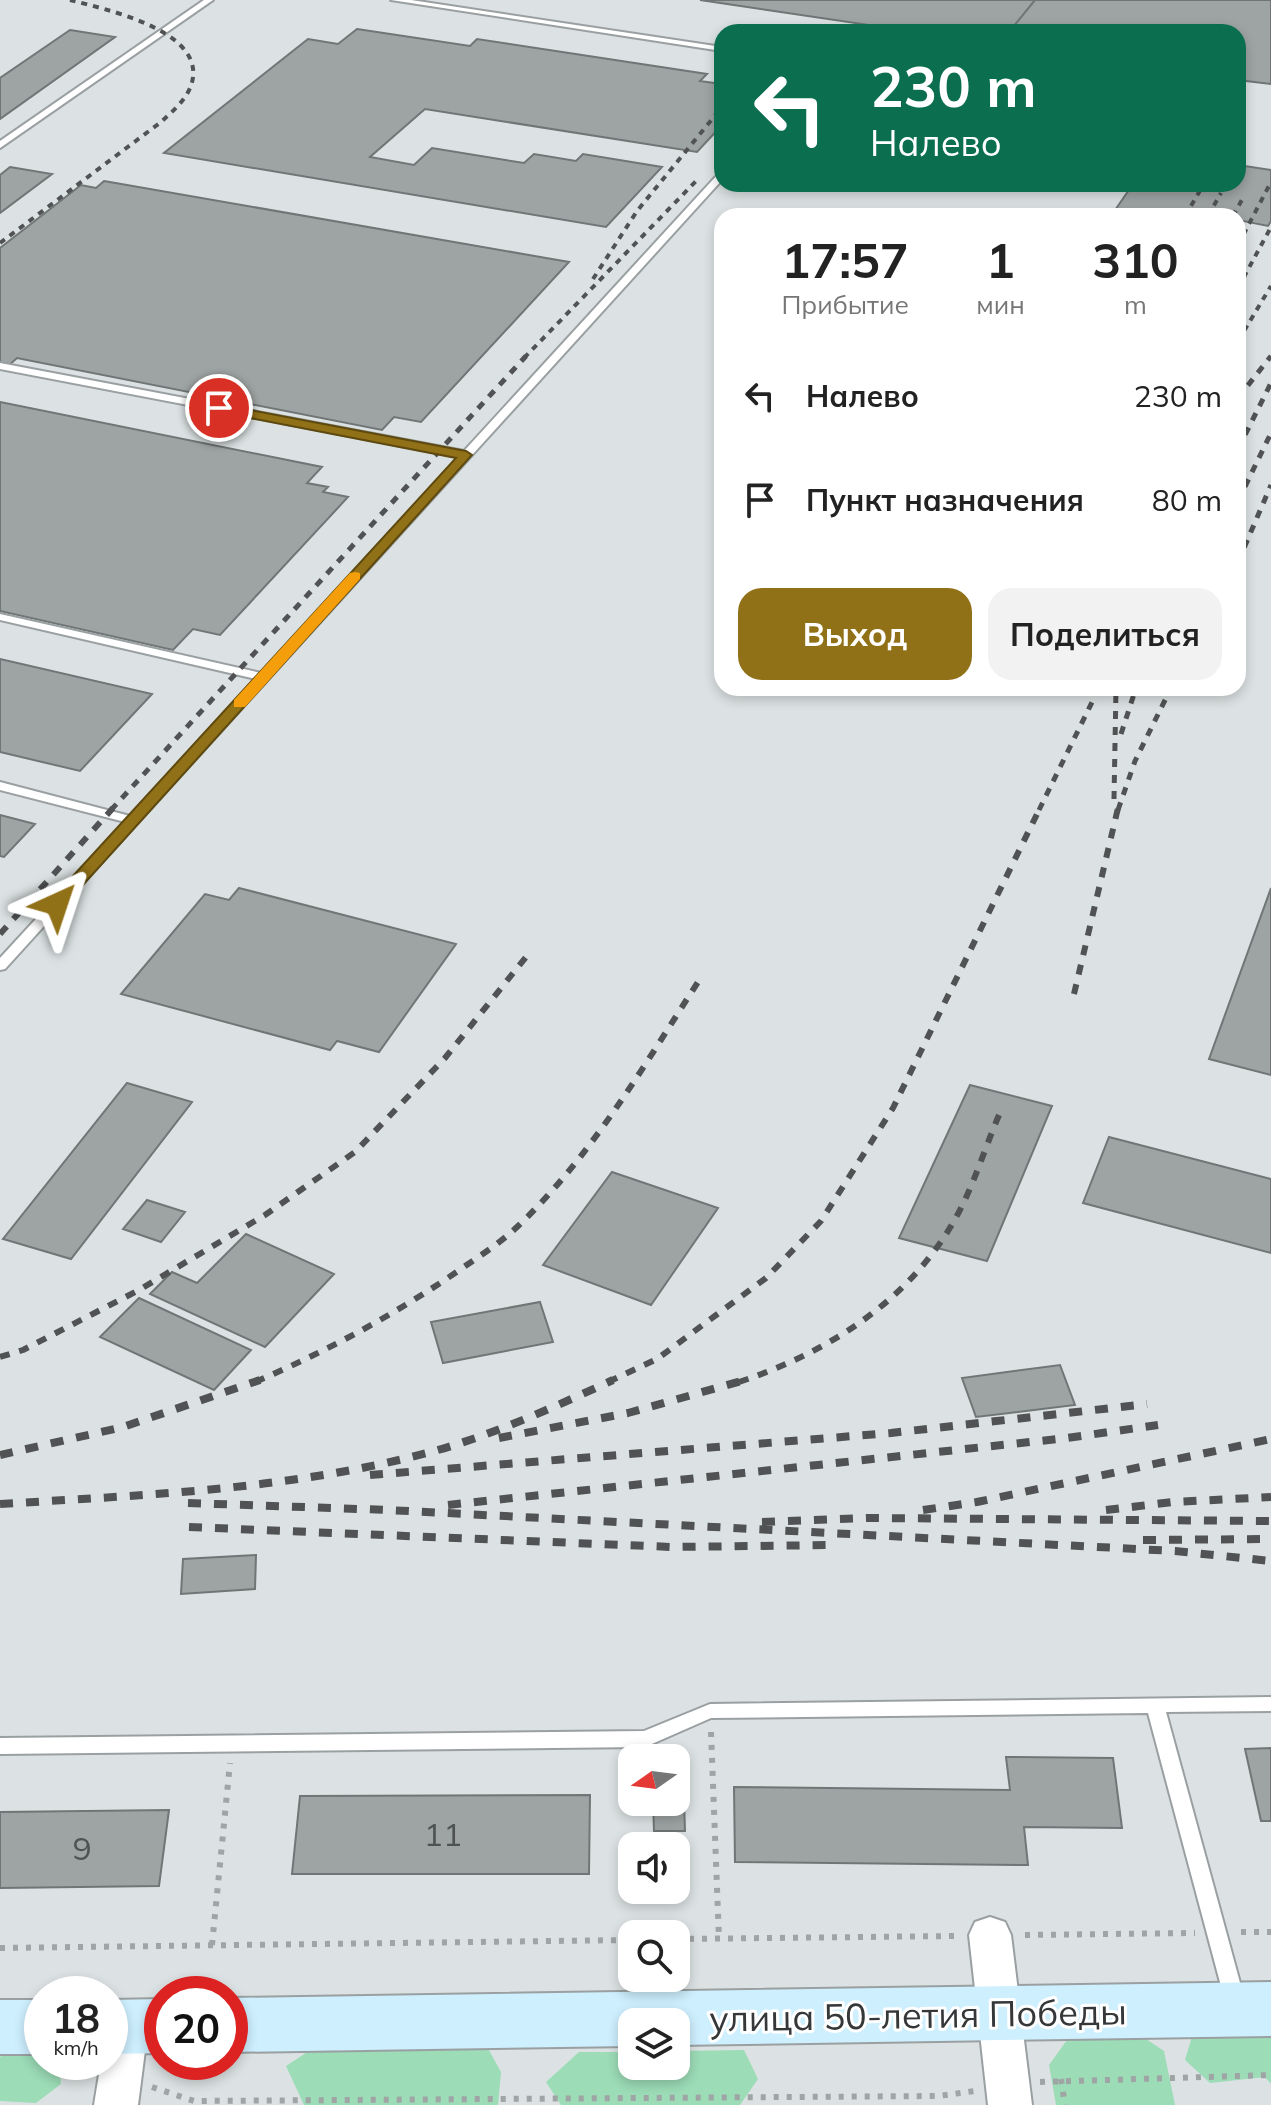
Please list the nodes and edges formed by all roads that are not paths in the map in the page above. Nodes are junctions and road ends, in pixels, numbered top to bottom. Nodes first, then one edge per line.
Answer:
1 (209, 0) edge
2 (395, 0) edge
3 (714, 48) edge
4 (0, 145) edge
5 (714, 184) edge
6 (0, 366) edge
7 (466, 455) junction
8 (0, 617) edge
9 (264, 677) junction
10 (0, 786) edge
11 (133, 820) junction
12 (0, 966) edge
13 (1271, 1704) edge
14 (1155, 1705) junction
15 (0, 1746) edge
16 (990, 1935) dead end
17 (1254, 2009) edge
18 (1001, 2015) junction
19 (248, 2025) edge
20 (0, 2027) edge
21 (24, 2027) edge
22 (1009, 2096) edge

1 - 4 lane
2 - 3 lane
5 - 7 lane
6 - 7 lane
7 - 9 lane
8 - 9 lane
9 - 11 lane
10 - 11 lane
11 - 12 lane
13 - 14 lane
14 - 15 lane
14 - 17 lane
16 - 18 street
17 - 18 street, улица 50-летия Победы
18 - 19 street, улица 50-летия Победы
18 - 22 street
20 - 21 street

